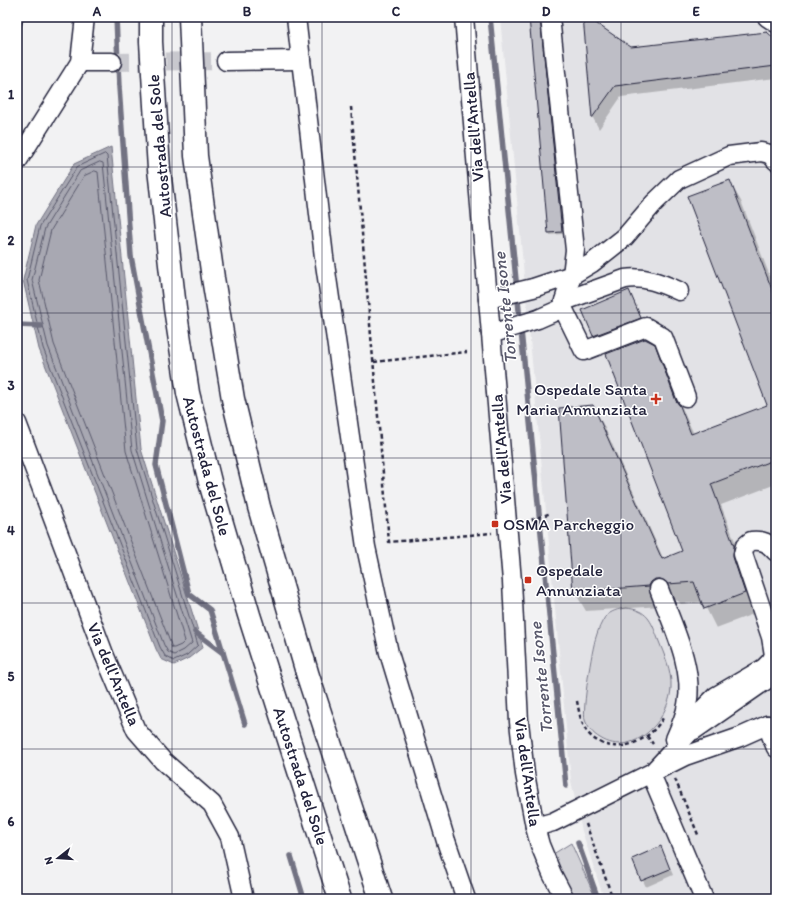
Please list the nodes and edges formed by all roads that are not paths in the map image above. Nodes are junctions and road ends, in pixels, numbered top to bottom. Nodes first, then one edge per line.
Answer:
1 (85, 17) edge
2 (151, 17) edge
3 (190, 17) edge
4 (296, 17) edge
5 (464, 17) edge
6 (550, 17) edge
7 (767, 17) edge
8 (776, 23) edge
9 (226, 60) tunnel mouth
10 (301, 60) junction
11 (80, 62) junction
12 (112, 62) tunnel mouth
13 (774, 152) edge
14 (17, 162) edge
15 (572, 274) junction
16 (679, 291) dead end
17 (488, 299) junction
18 (563, 304) junction
19 (491, 334) junction
20 (686, 397) dead end
21 (17, 424) edge
22 (776, 552) edge
23 (659, 589) dead end
24 (776, 674) edge
25 (771, 726) edge
26 (688, 734) junction
27 (776, 748) edge
28 (669, 755) junction
29 (651, 774) junction
30 (535, 827) junction
31 (244, 899) edge
32 (340, 899) edge
33 (381, 899) edge
34 (466, 899) edge
35 (565, 899) edge
36 (704, 899) edge

1 - 11 street
2 - 32 highway, Autostrada del Sole
3 - 33 highway
4 - 10 street
5 - 17 street, Via dell'Antella
6 - 15 street
7 - 8 street
9 - 10 street
10 - 34 street
11 - 12 street
11 - 14 street
13 - 15 street
15 - 17 street
15 - 18 street
16 - 18 street
17 - 19 street, Via dell'Antella
18 - 19 street
18 - 20 street
19 - 30 street, Via dell'Antella
21 - 31 street, Via dell'Antella
22 - 26 street
23 - 28 street
24 - 26 street
25 - 27 street
25 - 29 street
26 - 28 street
28 - 29 street
29 - 30 street
29 - 36 street
30 - 35 street, Via dell'Antella

